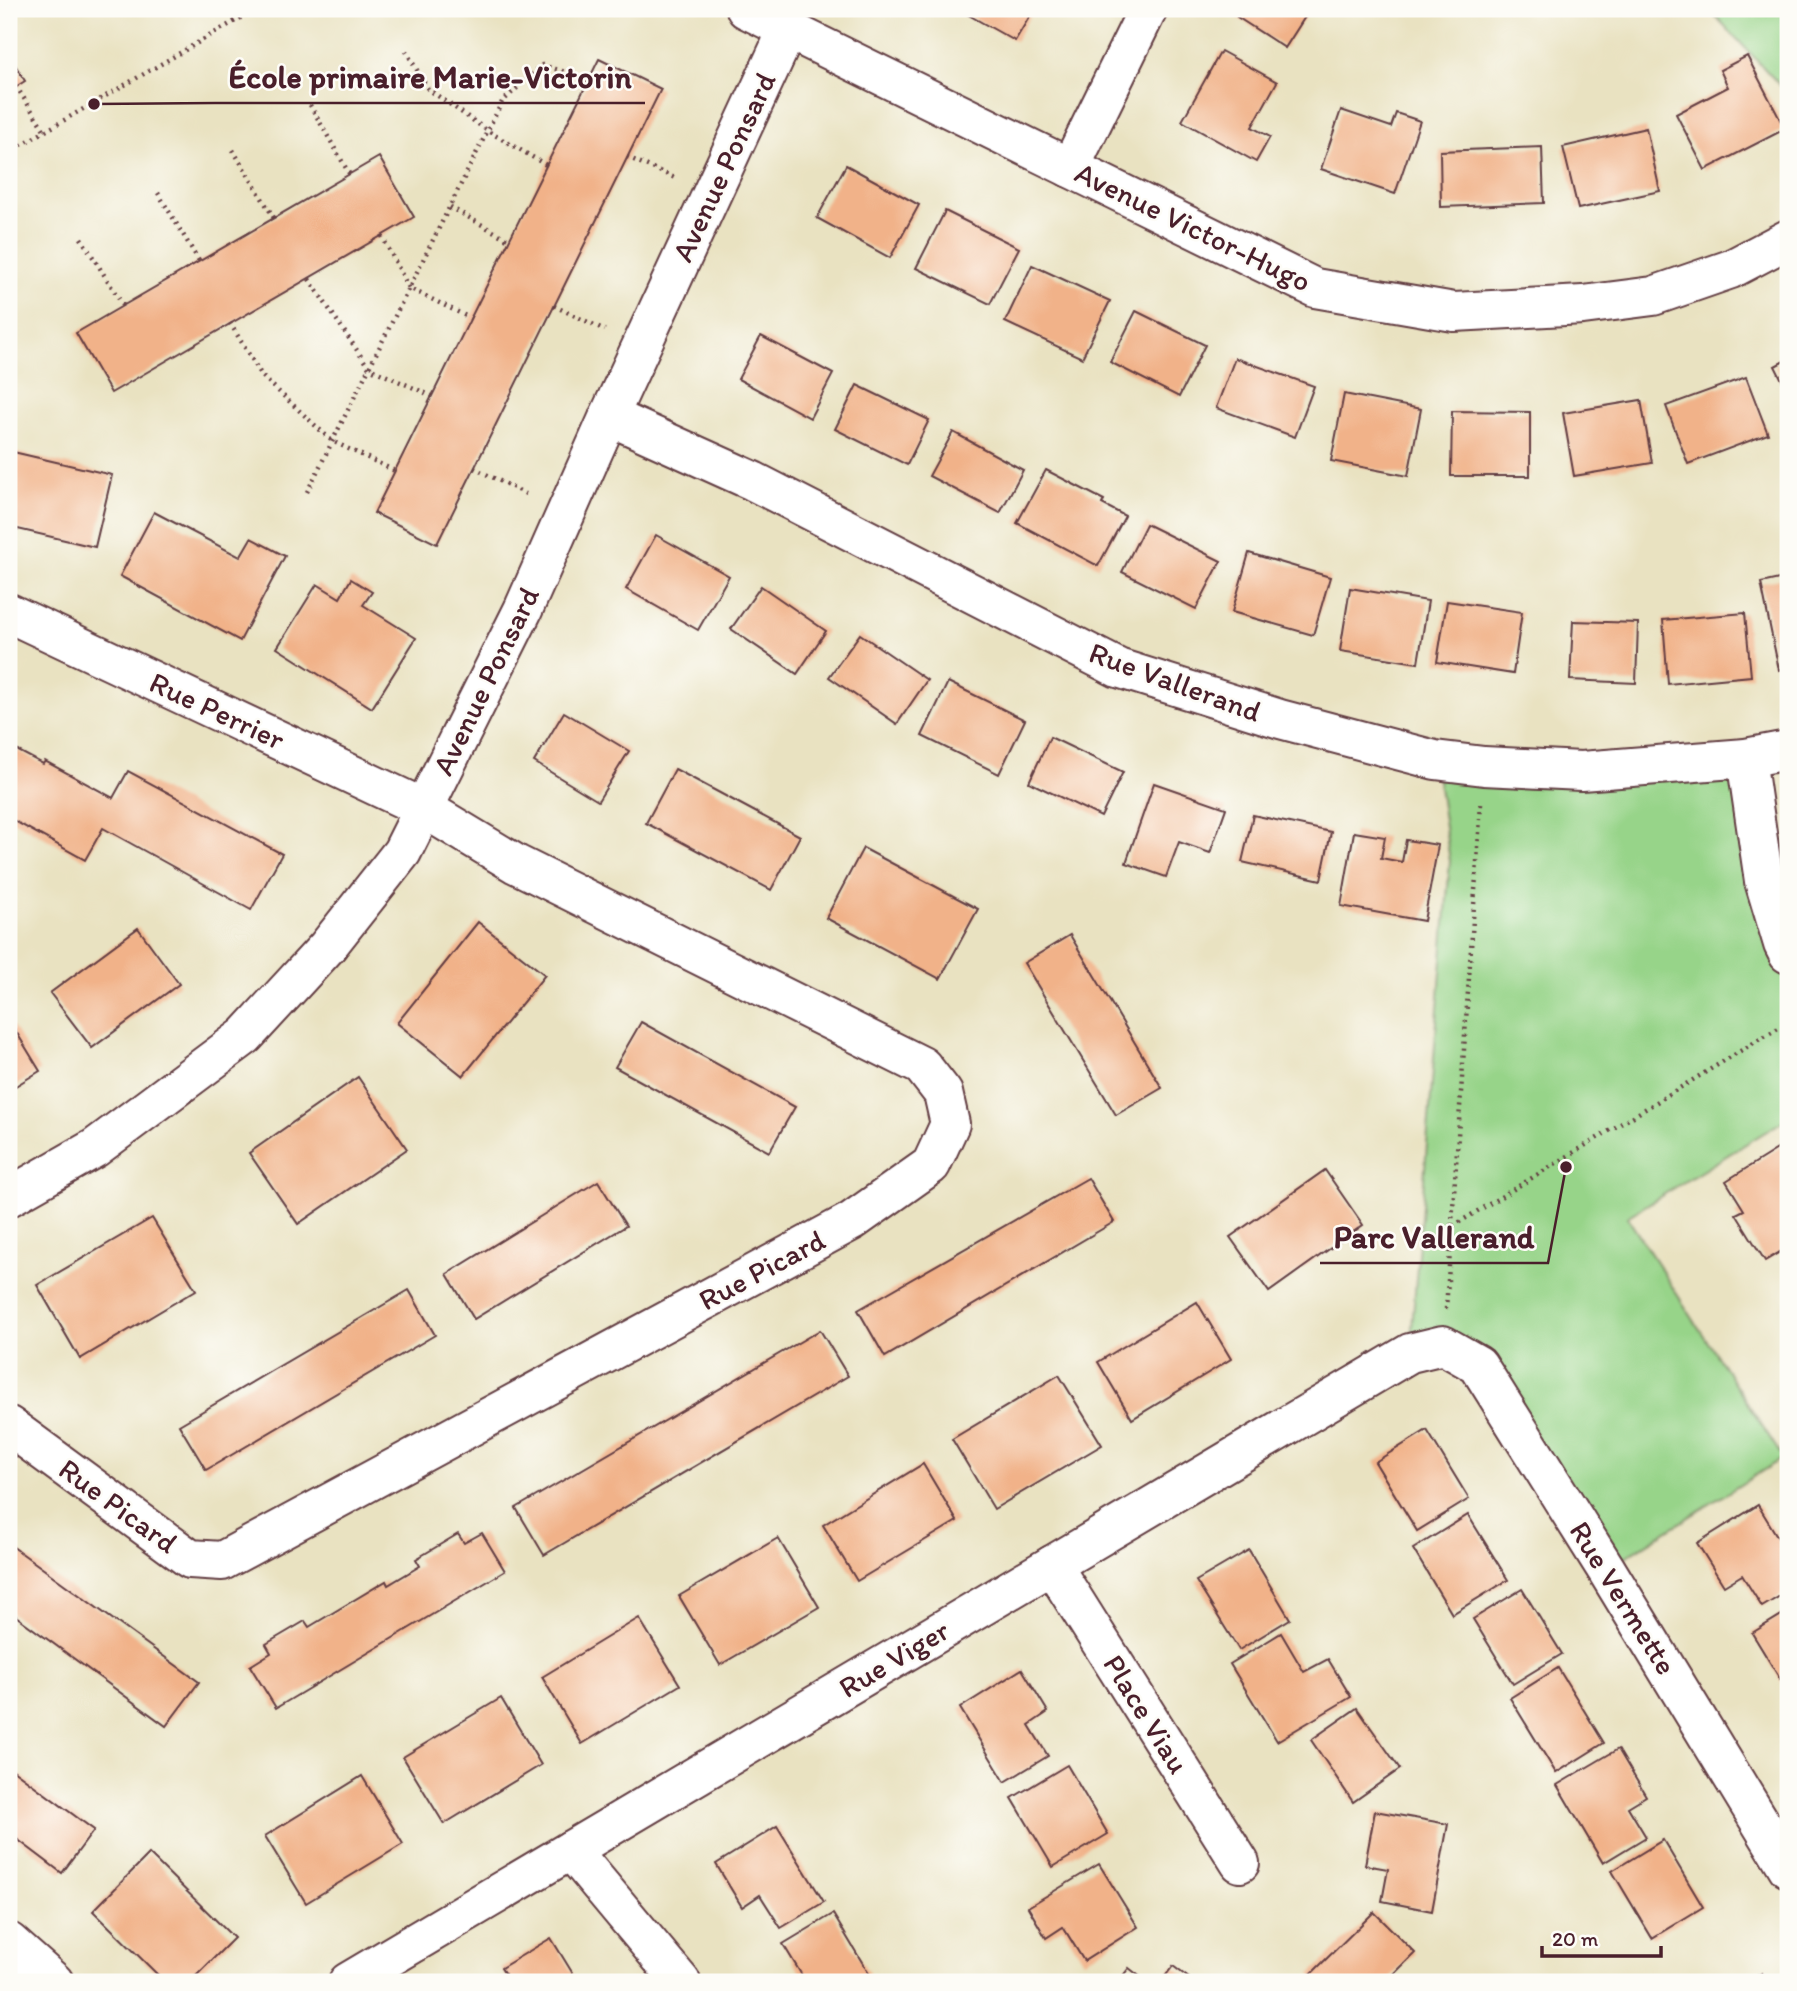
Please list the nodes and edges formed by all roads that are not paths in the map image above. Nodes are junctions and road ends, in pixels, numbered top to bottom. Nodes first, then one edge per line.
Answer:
1 (746, 9) edge
2 (1149, 9) edge
3 (788, 29) junction
4 (1070, 168) junction
5 (1788, 239) edge
6 (609, 416) junction
7 (9, 613) edge
8 (1788, 750) edge
9 (1746, 758) junction
10 (425, 809) junction
11 (1788, 954) edge
12 (9, 1197) edge
13 (1443, 1345) joint
14 (9, 1426) edge
15 (1052, 1565) junction
16 (571, 1850) junction
17 (1240, 1863) dead end
18 (1788, 1868) edge
19 (9, 1942) edge
20 (54, 1982) edge
21 (348, 1982) edge
22 (681, 1982) edge

1 - 3 street, Avenue Victor-Hugo
2 - 4 street
3 - 4 street, Avenue Victor-Hugo
3 - 6 street, Avenue Ponsard
4 - 5 street, Avenue Victor-Hugo
6 - 9 street, Rue Vallerand
6 - 10 street, Avenue Ponsard
7 - 10 street, Rue Perrier
8 - 9 street, Rue Vallerand
9 - 11 street
10 - 12 street, Avenue Ponsard
10 - 14 street, Rue Picard
13 - 15 street, Rue Viger
13 - 18 street, Rue Vermette
15 - 16 street, Rue Viger
15 - 17 street, Place Viau
16 - 21 street, Rue Viger
16 - 22 street
19 - 20 street

